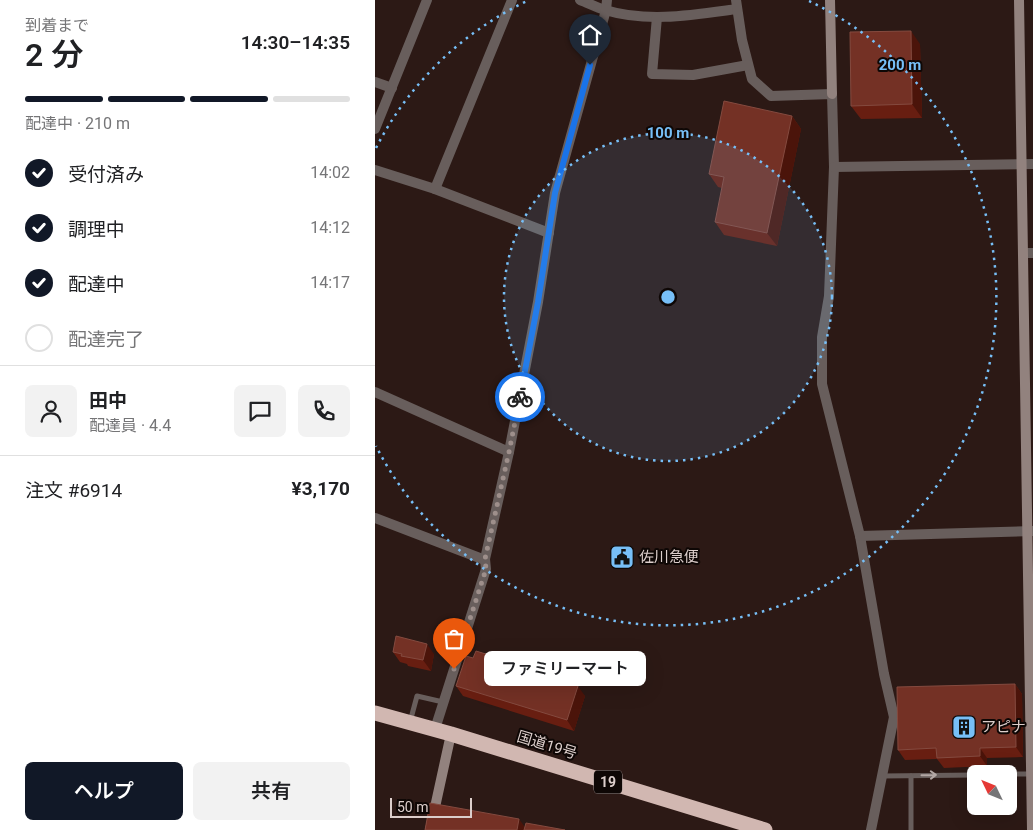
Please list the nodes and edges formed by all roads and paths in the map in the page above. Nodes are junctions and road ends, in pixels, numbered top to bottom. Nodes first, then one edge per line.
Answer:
1 (427, 0) edge
2 (512, 0) edge
3 (579, 0) edge
4 (830, 0) edge
5 (1019, 0) edge
6 (736, 4) edge
7 (606, 5) edge
8 (657, 17) junction
9 (749, 65) junction
10 (375, 82) edge
11 (392, 88) junction
12 (832, 94) junction
13 (375, 129) edge
14 (1022, 164) junction
15 (1033, 164) edge
16 (834, 167) junction
17 (375, 170) edge
18 (435, 189) junction
19 (549, 233) junction
20 (1028, 253) edge
21 (375, 392) edge
22 (509, 452) junction
23 (375, 518) edge
24 (1031, 531) edge
25 (860, 536) junction
26 (485, 560) junction
27 (444, 702) junction
28 (375, 713) edge
29 (409, 722) junction
30 (435, 729) junction
31 (451, 734) junction
32 (1017, 774) edge
33 (1031, 774) junction
34 (967, 775) edge
35 (881, 776) junction
36 (911, 776) junction
37 (430, 830) edge
38 (765, 830) edge
39 (871, 830) edge
40 (911, 830) edge
41 (1032, 830) edge

1 - 11 street
2 - 18 street
3 - 7 street
4 - 12 street
5 - 14 street
6 - 8 street
6 - 9 street
7 - 8 street
7 - 19 street
8 - 9 street
9 - 12 street
10 - 11 street
11 - 13 street
12 - 16 street
14 - 15 street
14 - 16 street
14 - 20 street
16 - 25 street
17 - 18 street
18 - 19 street
19 - 22 street
20 - 24 street
21 - 22 street
22 - 26 street
23 - 26 street
24 - 25 street
24 - 33 street
25 - 35 street
26 - 27 street
27 - 29 lane
27 - 30 street
28 - 29 highway, 国道19号 / 19
29 - 30 highway, 国道19号 / 19
30 - 31 highway, 国道19号 / 19
31 - 37 street
31 - 38 highway, 国道19号 / 19
32 - 33 lane
33 - 41 street
36 -> 34 lane
35 - 36 lane
35 - 39 street
36 - 40 lane

